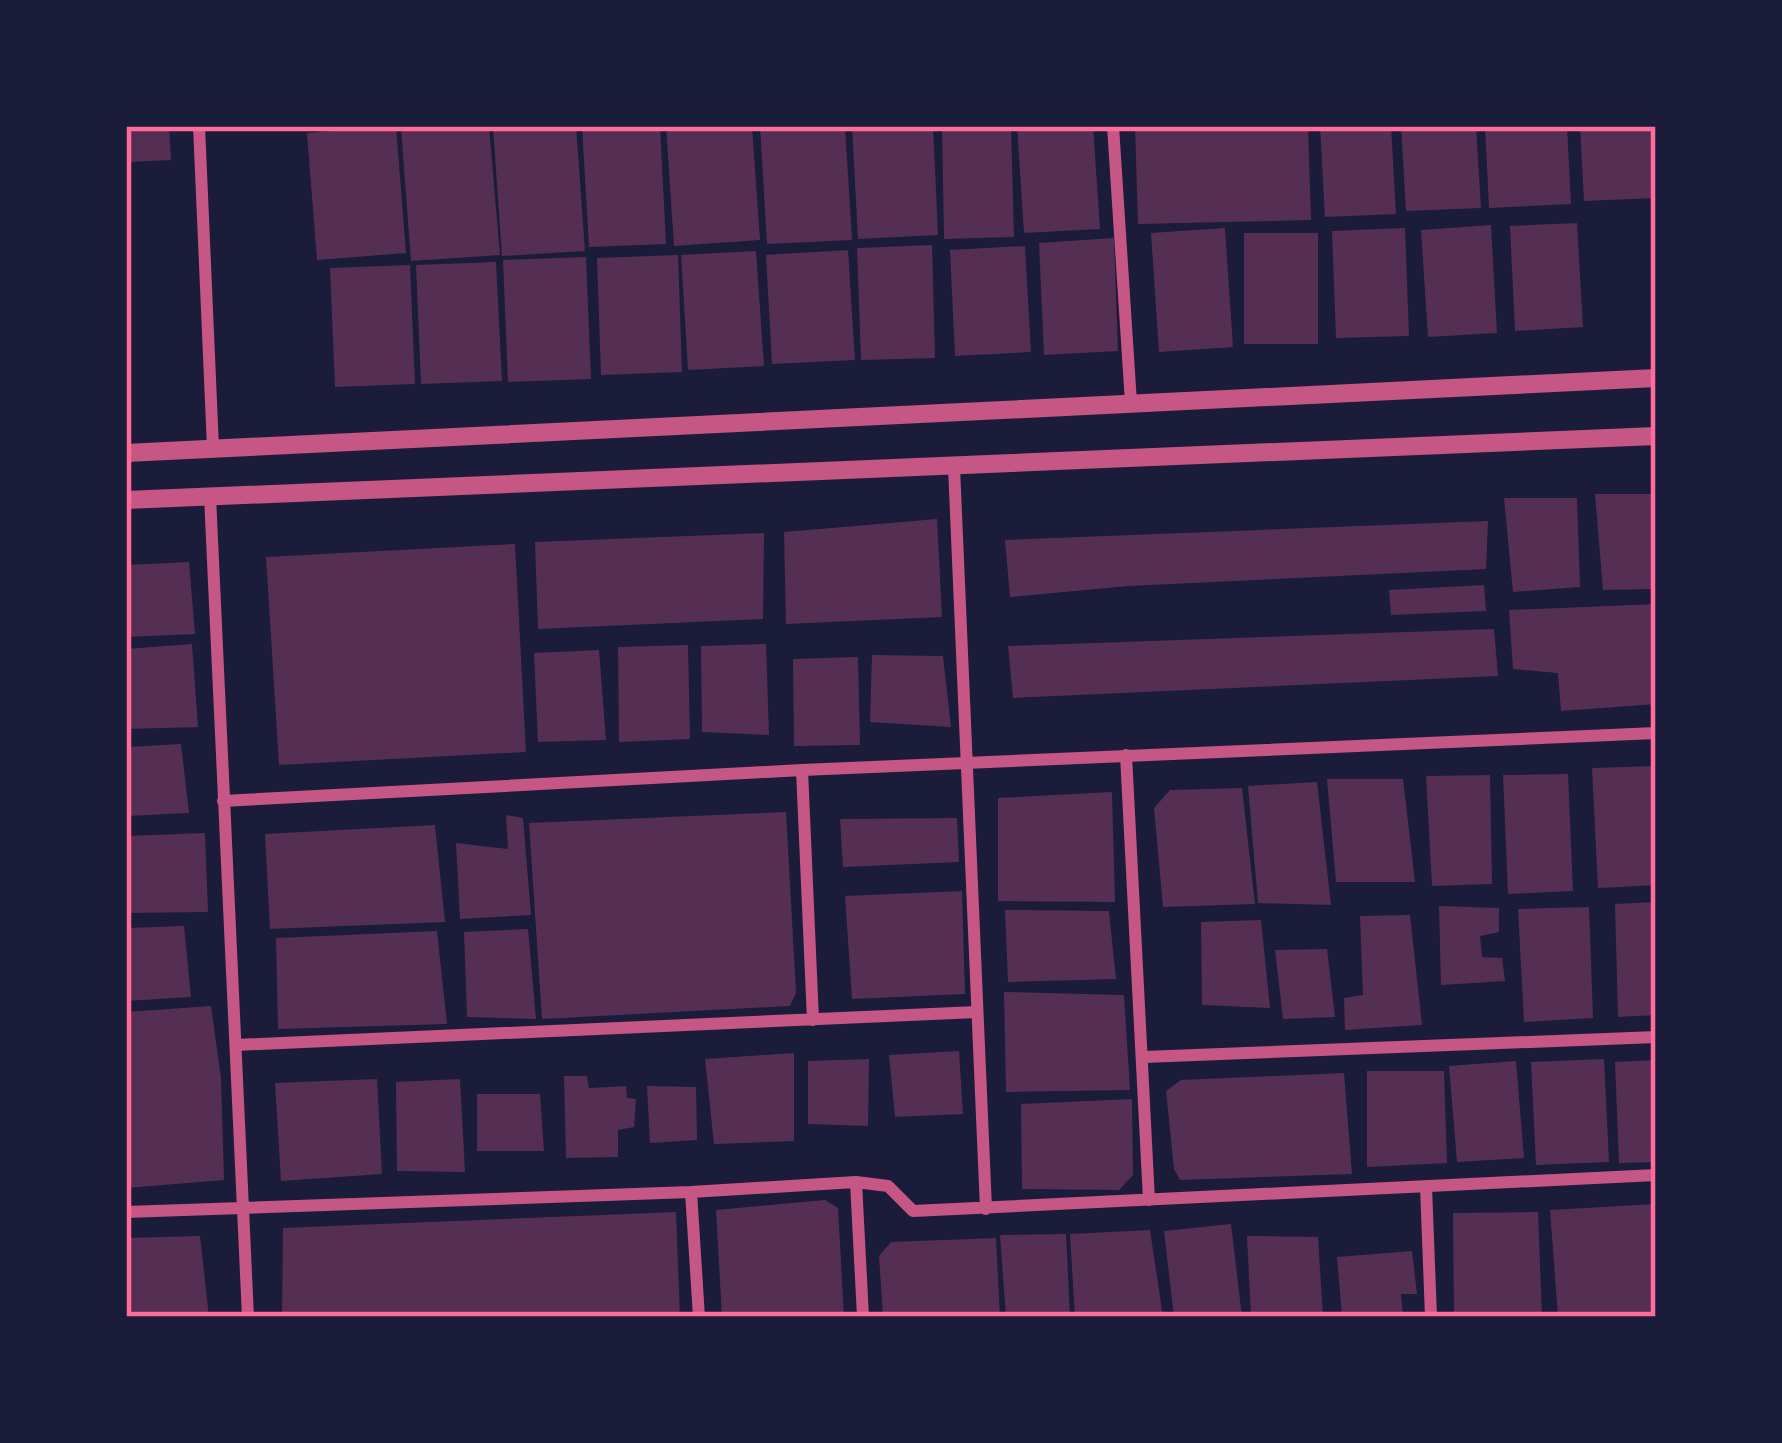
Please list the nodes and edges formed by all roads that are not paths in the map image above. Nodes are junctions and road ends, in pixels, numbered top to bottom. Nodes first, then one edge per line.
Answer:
1 (199, 126) edge
2 (1113, 126) edge
3 (1656, 377) edge
4 (1131, 403) junction
5 (1656, 436) edge
6 (212, 448) junction
7 (126, 453) edge
8 (954, 467) junction
9 (210, 496) junction
10 (126, 500) edge
11 (1656, 733) edge
12 (1126, 755) junction
13 (967, 763) junction
14 (802, 770) junction
15 (223, 801) junction
16 (977, 1012) junction
17 (813, 1021) junction
18 (1656, 1037) edge
19 (236, 1045) junction
20 (1144, 1057) junction
21 (1656, 1174) edge
22 (856, 1182) junction
23 (1426, 1186) junction
24 (692, 1192) junction
25 (1149, 1200) junction
26 (243, 1207) junction
27 (986, 1209) junction
28 (126, 1212) edge
29 (248, 1317) edge
30 (699, 1317) edge
31 (863, 1317) edge
32 (1431, 1317) edge

1 - 6 street
2 - 4 street
3 - 4 street
4 - 6 street
5 - 8 street
6 - 7 street
8 - 9 street
8 - 13 street
9 - 10 street
9 - 15 street
11 - 12 street
12 - 13 street
12 - 20 street
13 - 14 street
13 - 16 street
14 - 15 street
14 - 17 street
15 - 19 street
16 - 17 street
16 - 27 street
17 - 19 street
18 - 20 street
19 - 26 street
20 - 25 street
21 - 23 street
22 - 24 street
22 - 27 street
22 - 31 street
23 - 25 street
23 - 32 street
24 - 26 street
24 - 30 street
25 - 27 street
26 - 28 street
26 - 29 street

